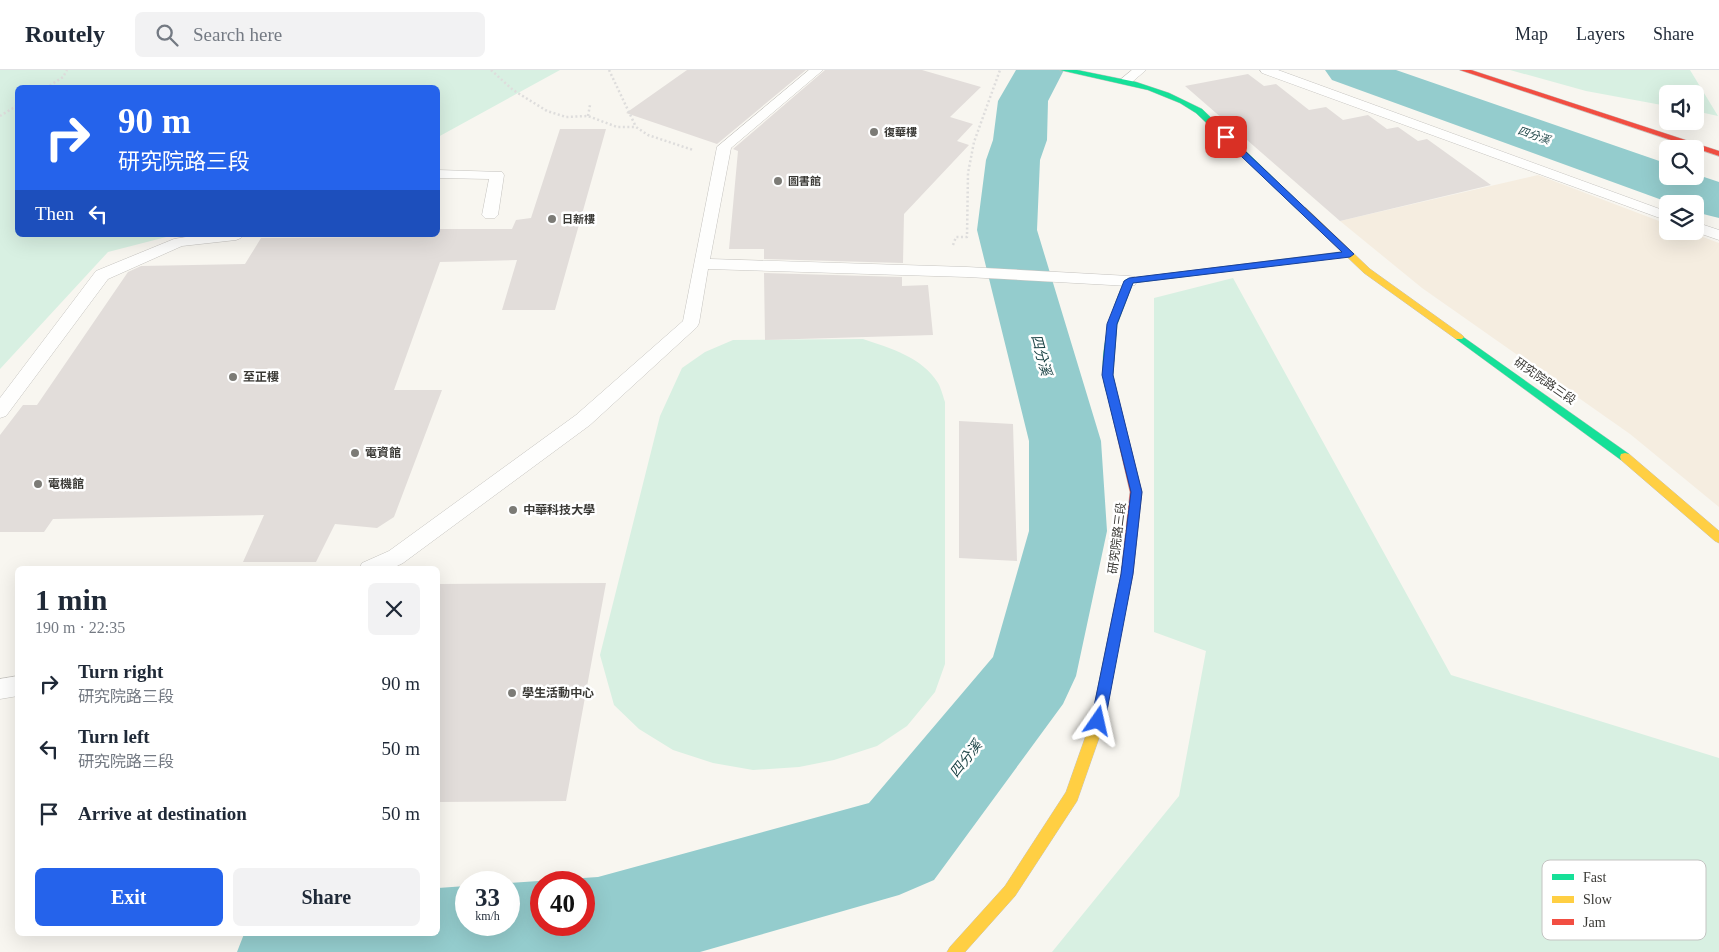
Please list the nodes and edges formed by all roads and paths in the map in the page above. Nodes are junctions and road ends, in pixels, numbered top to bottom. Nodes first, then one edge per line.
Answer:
1 (68, 70) edge
2 (491, 70) edge
3 (609, 70) edge
4 (817, 70) edge
5 (1000, 70) edge
6 (1064, 70) edge
7 (1140, 70) edge
8 (1266, 70) edge
9 (1464, 70) edge
10 (1126, 80) junction
11 (51, 85) edge
12 (590, 105) dead end
13 (15, 107) edge
14 (0, 116) edge
15 (588, 116) junction
16 (636, 128) junction
17 (723, 151) junction
18 (1719, 154) edge
19 (440, 174) edge
20 (1659, 214) edge
21 (490, 215) dead end
22 (1704, 230) edge
23 (1719, 235) edge
24 (220, 237) edge
25 (1350, 254) junction
26 (701, 264) junction
27 (960, 272) junction
28 (1129, 281) junction
29 (0, 411) edge
30 (1719, 538) edge
31 (376, 566) edge
32 (15, 686) edge
33 (0, 689) edge
34 (955, 952) edge

1 - 11 path
2 - 15 path
3 - 16 path
4 - 17 lane
5 - 27 path
6 - 10 street, 研究院路三段
7 - 10 lane
8 - 20 lane
9 - 18 street
10 - 25 street, 研究院路三段
12 - 15 path
13 - 14 path
15 - 16 path
16 - 17 path
17 - 26 lane
19 - 21 lane
22 - 23 lane
24 - 29 lane
25 - 28 street
25 - 30 street, 研究院路三段
26 - 27 lane
26 - 31 lane
27 - 28 lane
28 - 34 street, 研究院路三段
32 - 33 lane

